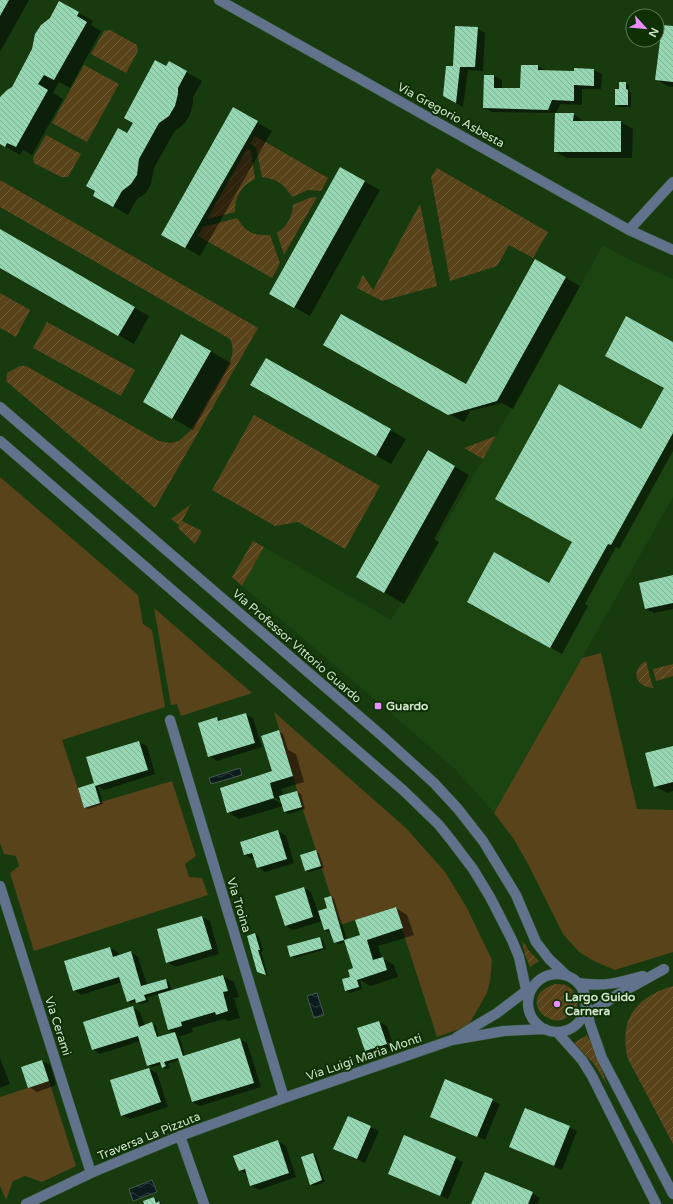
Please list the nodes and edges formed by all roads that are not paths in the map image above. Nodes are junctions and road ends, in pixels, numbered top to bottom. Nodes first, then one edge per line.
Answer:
1 (218, 0) edge
2 (673, 182) edge
3 (629, 230) junction
4 (673, 250) edge
5 (0, 407) edge
6 (0, 442) edge
7 (170, 720) dead end
8 (0, 886) edge
9 (669, 968) edge
10 (566, 975) junction
11 (578, 983) junction
12 (529, 992) junction
13 (586, 1003) junction
14 (589, 1014) junction
15 (580, 1020) junction
16 (545, 1029) junction
17 (557, 1032) junction
18 (452, 1040) junction
19 (284, 1098) junction
20 (180, 1136) junction
21 (91, 1173) junction
22 (673, 1194) edge
23 (26, 1204) edge
24 (204, 1204) edge
25 (656, 1204) edge

1 - 3 street, Via Gregorio Asbesta
2 - 3 street
3 - 4 street, Via Gregorio Asbesta
5 - 10 street, Via Professor Vittorio Guardo
6 - 12 street
7 - 19 street, Via Troina
8 - 21 street, Via Cerami
9 - 11 street
9 - 14 street
10 - 11 street
10 - 12 street
11 - 13 street
12 - 16 street
12 - 18 street
13 - 14 street
13 - 15 street
14 - 15 street
14 - 22 street
15 - 17 street
16 - 17 street
16 - 18 street
17 - 25 street
18 - 19 street, Via Luigi Maria Monti
19 - 20 street, Traversa La Pizzuta
20 - 21 street, Traversa La Pizzuta
20 - 24 street
21 - 23 street, Traversa La Pizzuta

